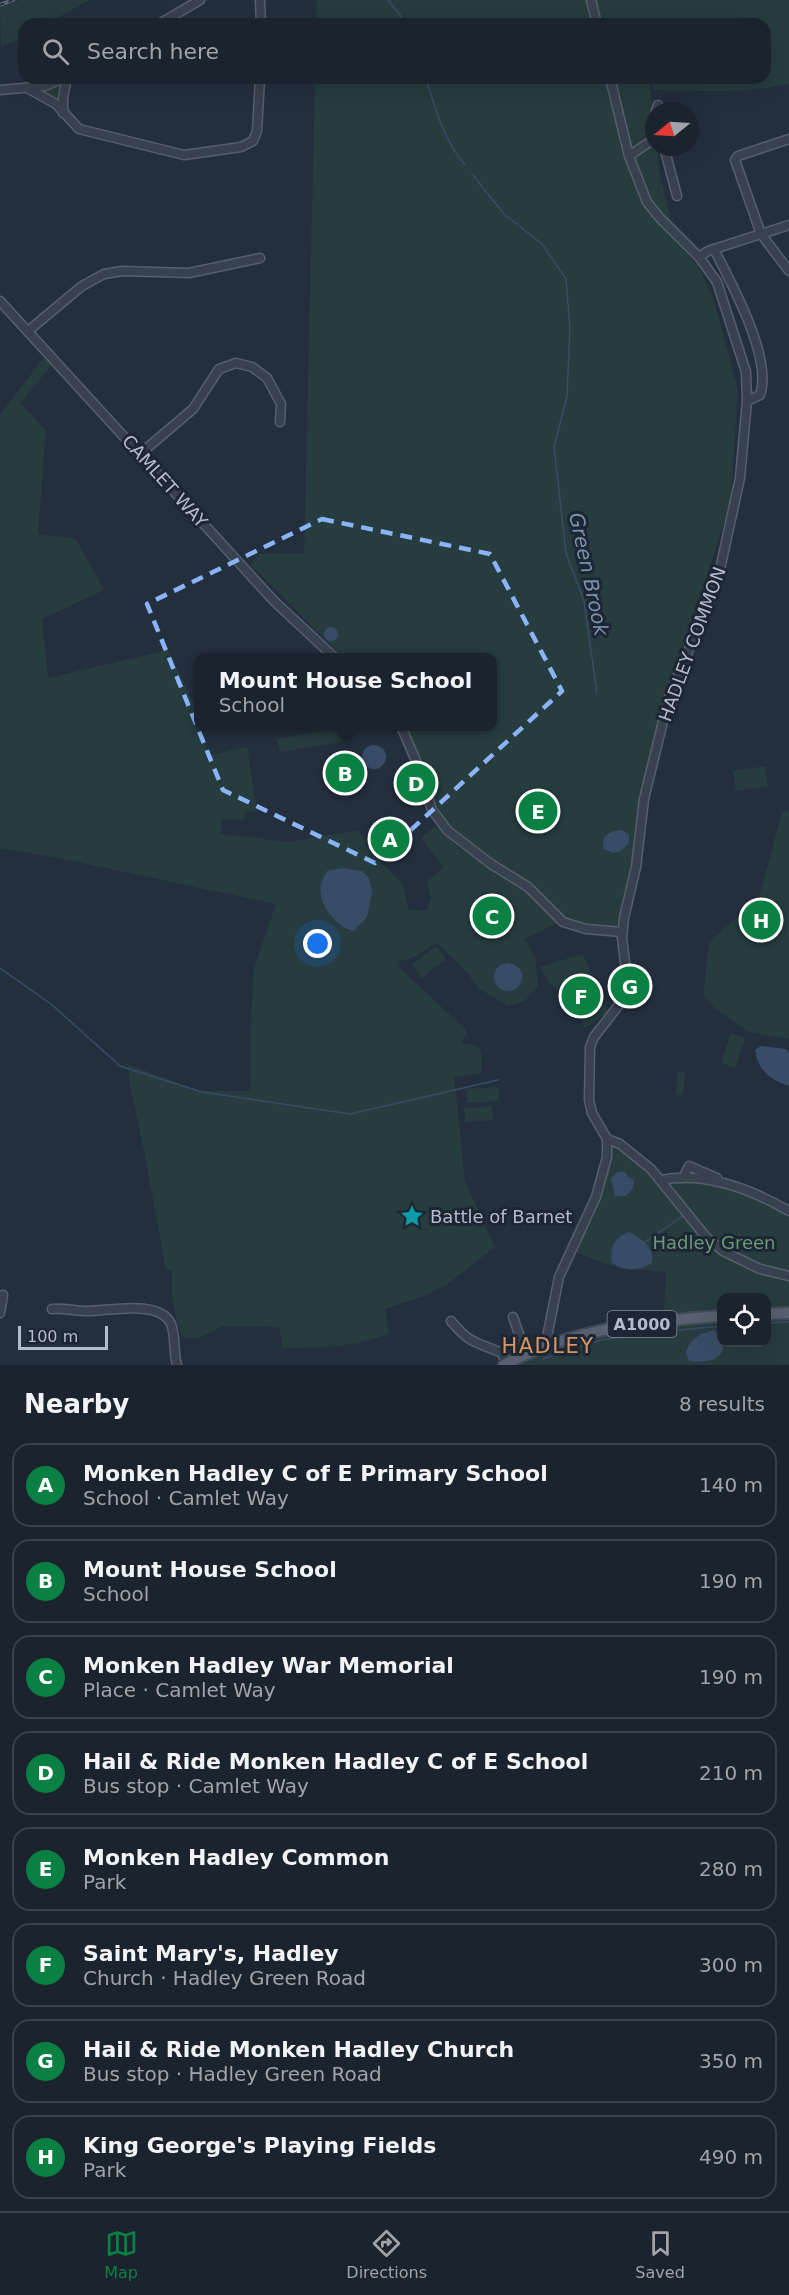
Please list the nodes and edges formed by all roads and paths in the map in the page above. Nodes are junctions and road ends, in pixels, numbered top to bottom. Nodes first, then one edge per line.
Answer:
1 (200, 0) edge
2 (261, 0) edge
3 (591, 0) edge
4 (169, 18) edge
5 (261, 18) edge
6 (596, 18) edge
7 (50, 84) edge
8 (65, 84) edge
9 (260, 84) edge
10 (611, 84) edge
11 (29, 88) junction
12 (0, 90) edge
13 (63, 113) junction
14 (789, 139) edge
15 (645, 145) edge
16 (629, 156) junction
17 (666, 156) edge
18 (677, 196) dead end
19 (789, 225) edge
20 (761, 234) junction
21 (714, 249) junction
22 (699, 257) junction
23 (260, 258) dead end
24 (789, 271) edge
25 (0, 301) edge
26 (28, 331) junction
27 (747, 401) junction
28 (280, 422) dead end
29 (140, 454) junction
30 (331, 653) edge
31 (403, 731) edge
32 (622, 932) junction
33 (607, 1139) junction
34 (683, 1178) junction
35 (661, 1180) junction
36 (726, 1182) junction
37 (789, 1211) edge
38 (789, 1276) edge
39 (1, 1294) edge
40 (14, 1296) dead end
41 (52, 1309) dead end
42 (0, 1313) edge
43 (789, 1313) edge
44 (771, 1314) edge
45 (513, 1317) dead end
46 (717, 1317) edge
47 (451, 1320) dead end
48 (549, 1344) junction
49 (526, 1354) junction
50 (505, 1364) edge
51 (177, 1365) edge

1 - 4 street
2 - 5 street
3 - 6 street
7 - 11 street
8 - 13 street
9 - 13 street
10 - 16 street, HADLEY COMMON
11 - 12 street
11 - 13 street
14 - 20 street
15 - 16 street
16 - 22 street, HADLEY COMMON
17 - 18 street
19 - 20 street
20 - 21 street
20 - 24 street
21 - 22 street
21 - 27 street
22 - 27 street, HADLEY COMMON
23 - 26 street
25 - 26 street, CAMLET WAY
26 - 29 street, CAMLET WAY
27 - 32 street, HADLEY COMMON
28 - 29 street
29 - 30 street, CAMLET WAY
31 - 32 street
32 - 33 street, HADLEY COMMON
33 - 35 street
33 - 48 street
34 - 35 street
34 - 36 street
34 - 36 street
35 - 38 street
36 - 37 street
39 - 40 street
39 - 42 street
41 - 51 street
43 - 44 main road
45 - 49 street
46 - 48 main road, A1000
47 - 50 street
48 - 49 main road, A1000
49 - 50 main road, A1000

